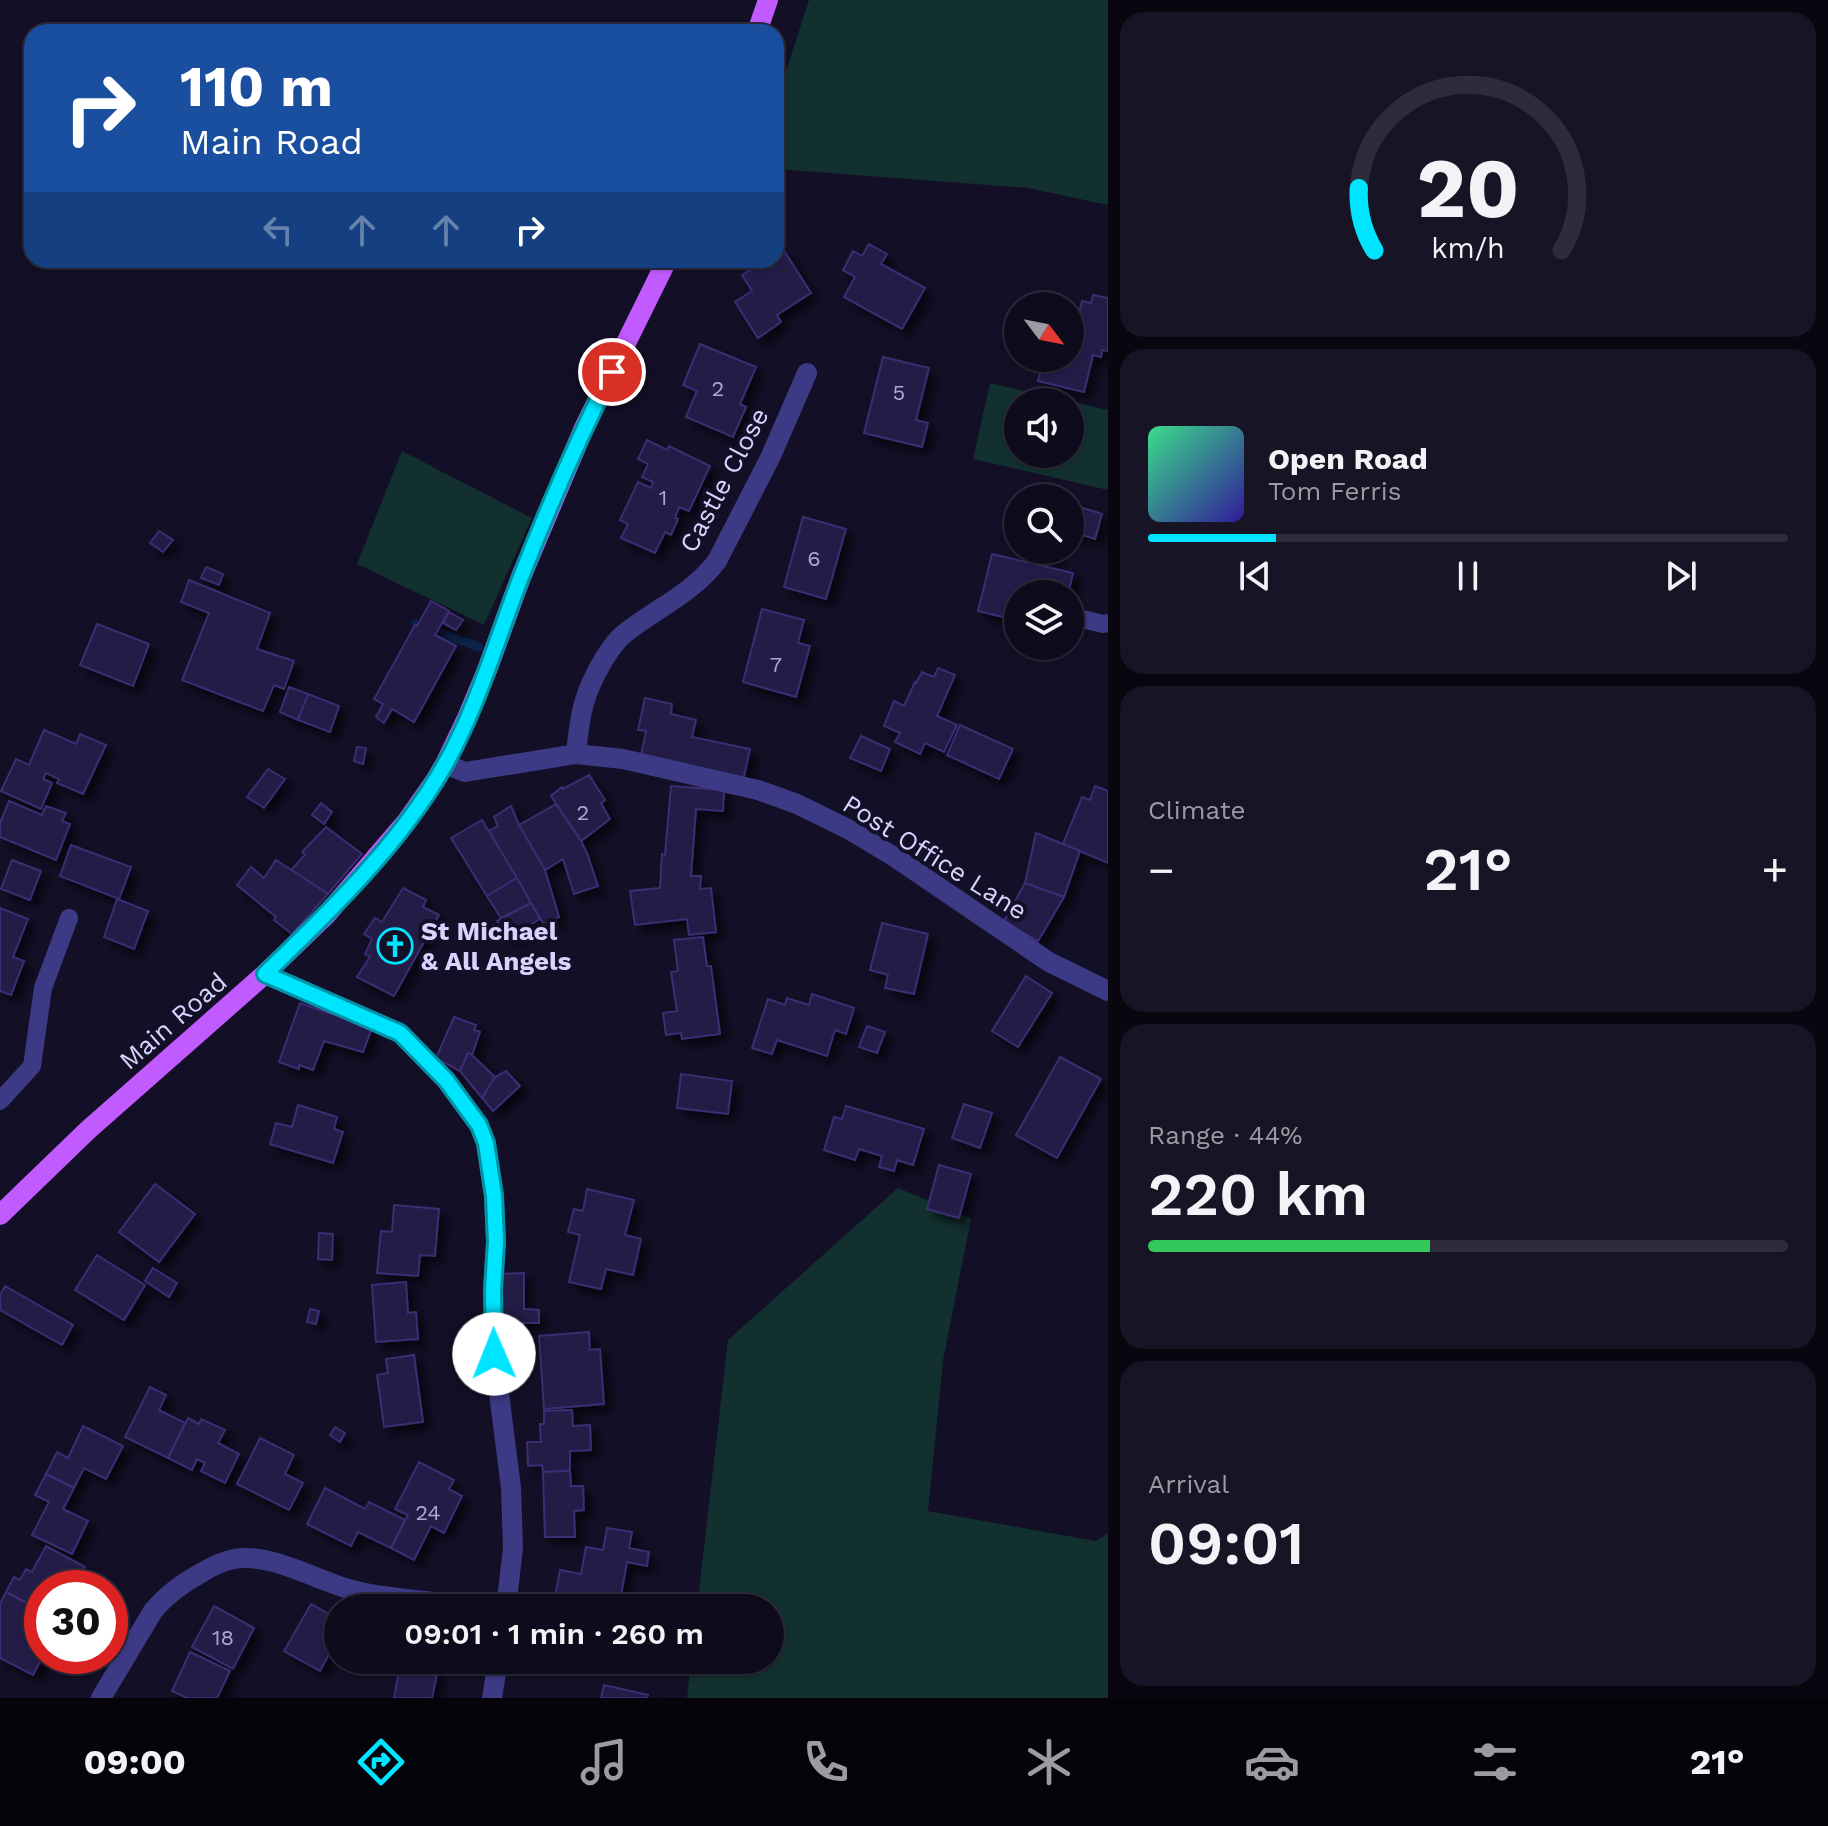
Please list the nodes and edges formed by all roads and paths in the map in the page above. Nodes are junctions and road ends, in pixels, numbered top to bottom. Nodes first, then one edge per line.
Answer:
1 (768, 0) edge
2 (760, 24) edge
3 (663, 268) edge
4 (807, 373) dead end
5 (1084, 619) edge
6 (1108, 623) edge
7 (576, 754) junction
8 (445, 764) junction
9 (69, 918) dead end
10 (265, 974) junction
11 (1108, 991) edge
12 (0, 1101) edge
13 (0, 1215) edge
14 (374, 1594) edge
15 (508, 1594) edge
16 (496, 1674) edge
17 (101, 1698) edge
18 (492, 1698) edge

1 - 2 main road
3 - 8 main road, Main Road
4 - 7 street, Castle Close
5 - 6 lane
7 - 8 street, Post Office Lane
7 - 11 street, Post Office Lane
8 - 10 main road, Main Road
9 - 12 lane
10 - 13 main road, Main Road
10 - 15 street
14 - 17 street
16 - 18 street

